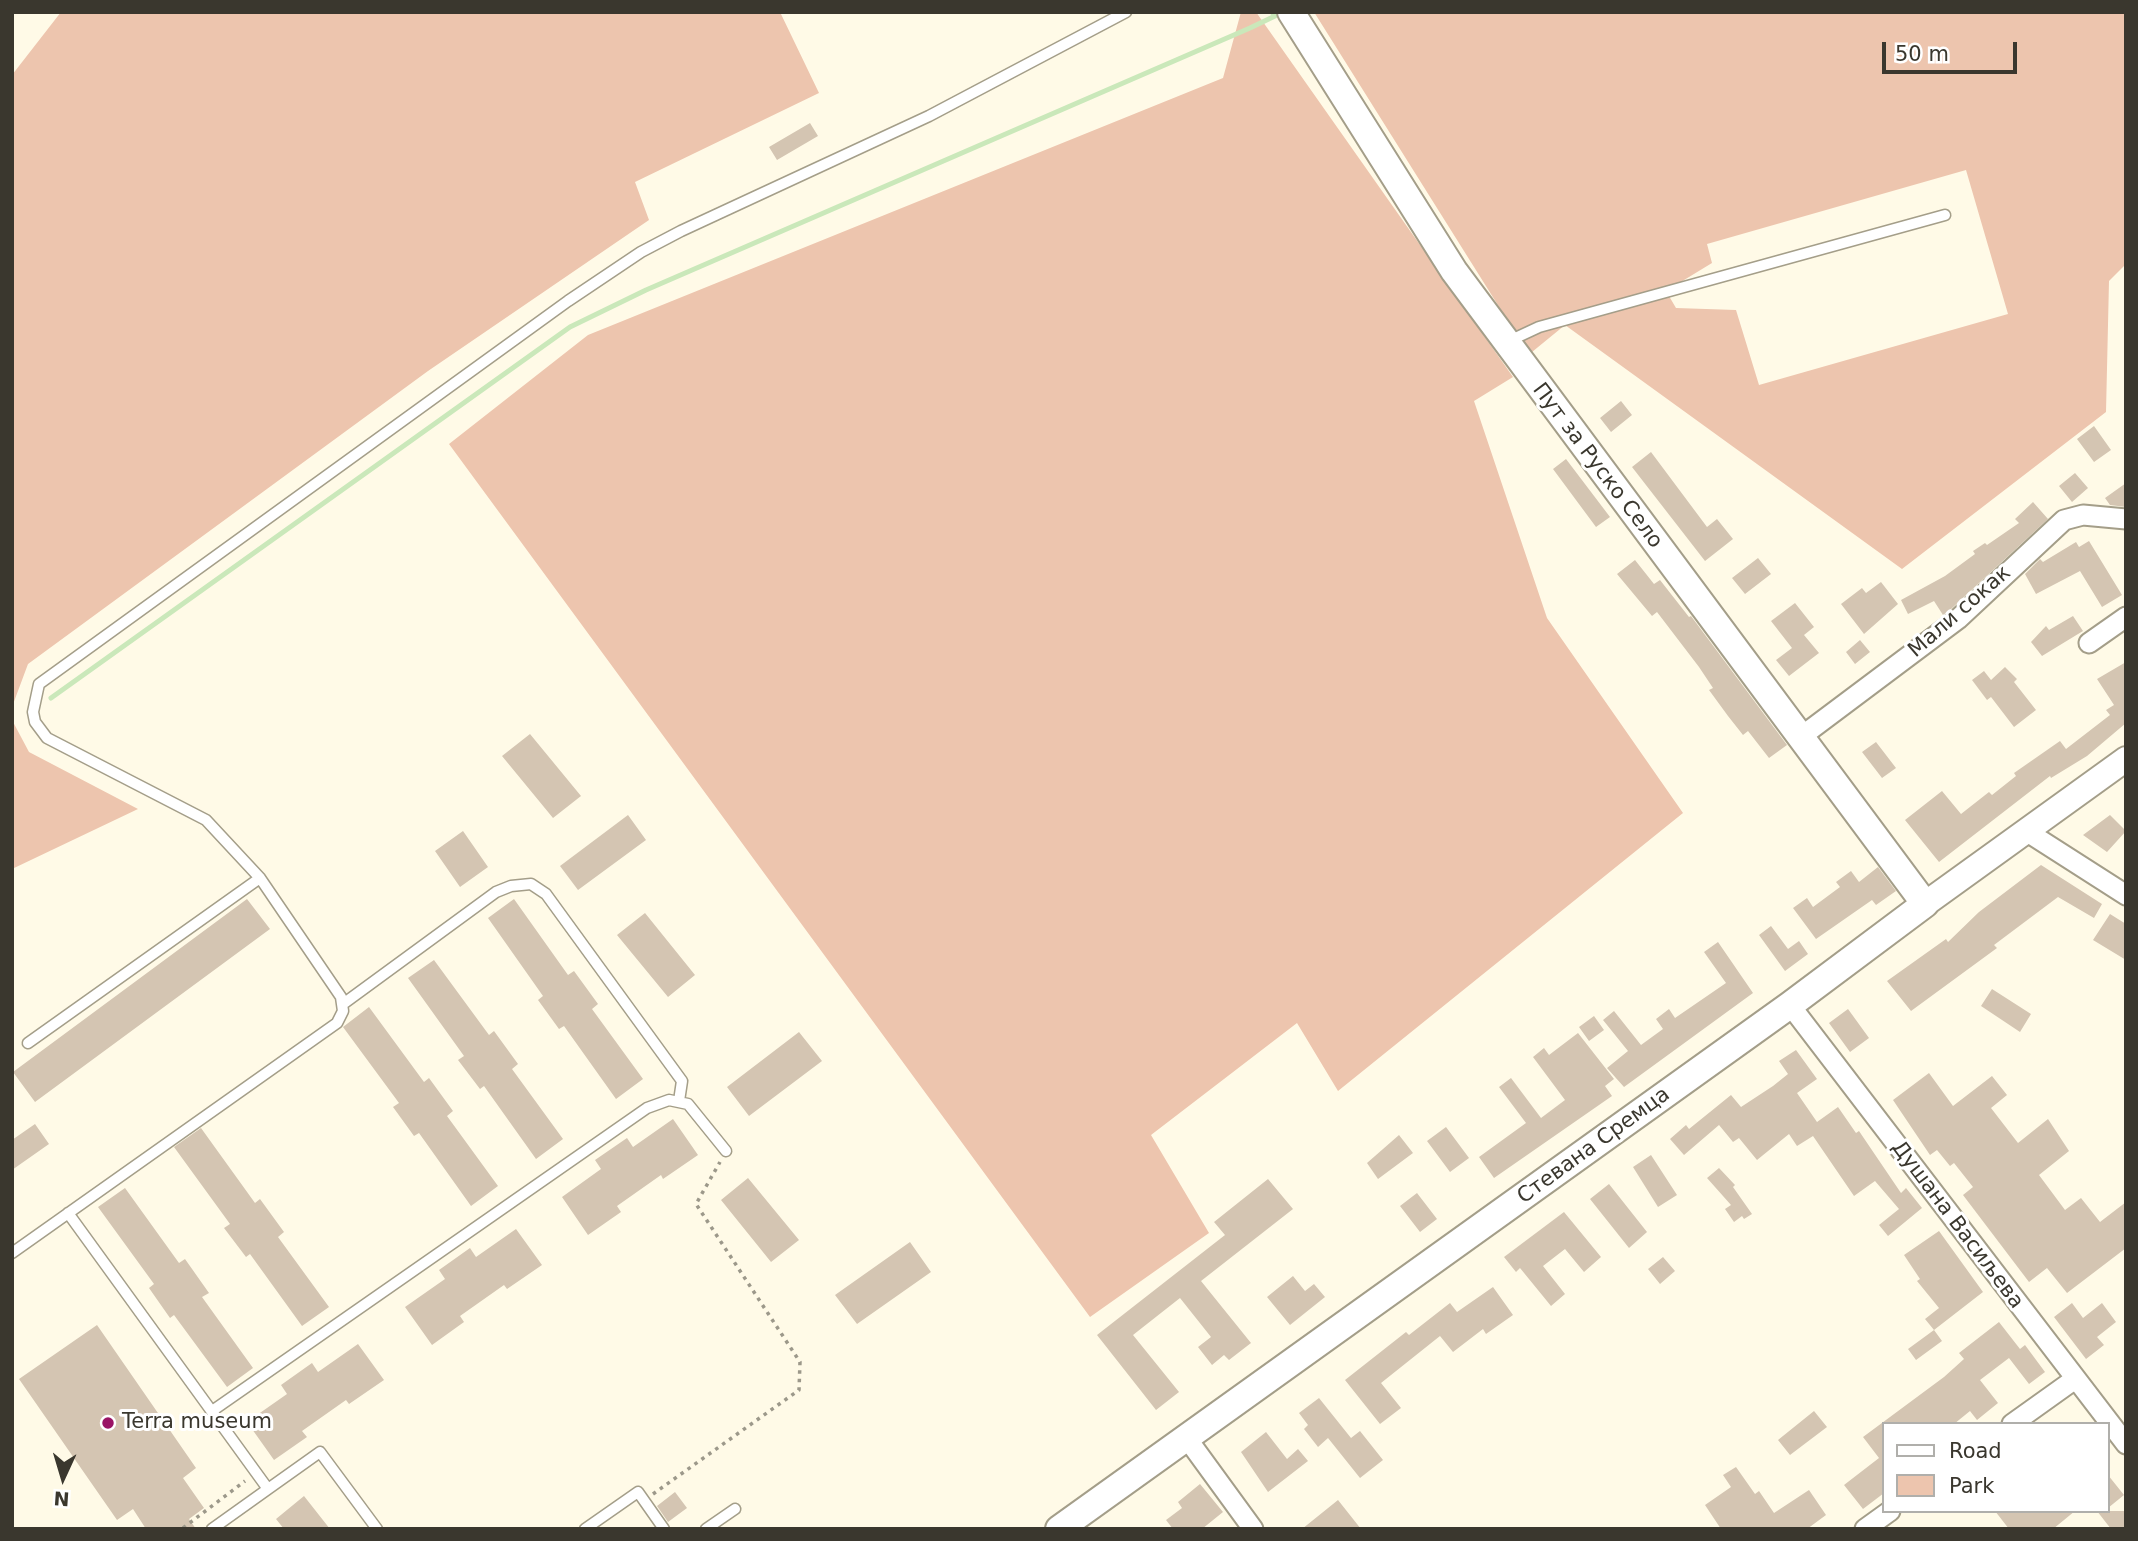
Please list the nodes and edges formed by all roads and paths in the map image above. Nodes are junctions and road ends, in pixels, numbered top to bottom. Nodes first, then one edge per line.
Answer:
1 (1126, 12) edge
2 (1291, 12) edge
3 (1945, 215) dead end
4 (1505, 343) junction
5 (2126, 519) edge
6 (2126, 617) edge
7 (2089, 643) dead end
8 (1802, 736) junction
9 (2126, 759) edge
10 (2026, 831) junction
11 (260, 878) junction
12 (2126, 895) edge
13 (1925, 904) junction
14 (343, 1004) junction
15 (1790, 1005) junction
16 (28, 1043) dead end
17 (679, 1101) junction
18 (726, 1152) joint
19 (68, 1213) junction
20 (12, 1253) edge
21 (2075, 1379) junction
22 (212, 1411) junction
23 (2015, 1422) edge
24 (2109, 1422) edge
25 (2110, 1424) edge
26 (1186, 1437) junction
27 (2126, 1444) edge
28 (256, 1473) junction
29 (268, 1489) junction
30 (644, 1500) junction
31 (735, 1509) dead end
32 (1887, 1513) edge
33 (182, 1527) edge
34 (212, 1529) edge
35 (377, 1529) edge
36 (585, 1529) edge
37 (664, 1529) edge
38 (706, 1529) edge
39 (1059, 1529) edge
40 (1252, 1529) edge
41 (1865, 1529) edge

1 - 11 lane
2 - 4 main road, Пут за Руско Село
3 - 4 lane
4 - 8 main road, Пут за Руско Село
5 - 8 street, Мали сокак
6 - 7 street
8 - 13 main road, Пут за Руско Село
9 - 10 street, Стевана Сремца
10 - 12 street
10 - 13 street, Стевана Сремца
11 - 14 lane
11 - 16 lane
13 - 15 main road, Стевана Сремца
14 - 17 lane
14 - 19 lane
15 - 21 street, Душана Васиљева
15 - 26 main road, Стевана Сремца
17 - 18 lane
17 - 22 lane
18 - 30 path
19 - 20 lane
19 - 22 lane
21 - 23 street
21 - 24 street, Душана Васиљева
22 - 28 lane
25 - 27 street, Душана Васиљева
26 - 39 main road, Стевана Сремца
26 - 40 street
28 - 29 lane
28 - 33 path
29 - 34 lane
29 - 35 lane
30 - 36 lane
30 - 37 lane
31 - 38 lane
32 - 41 street

